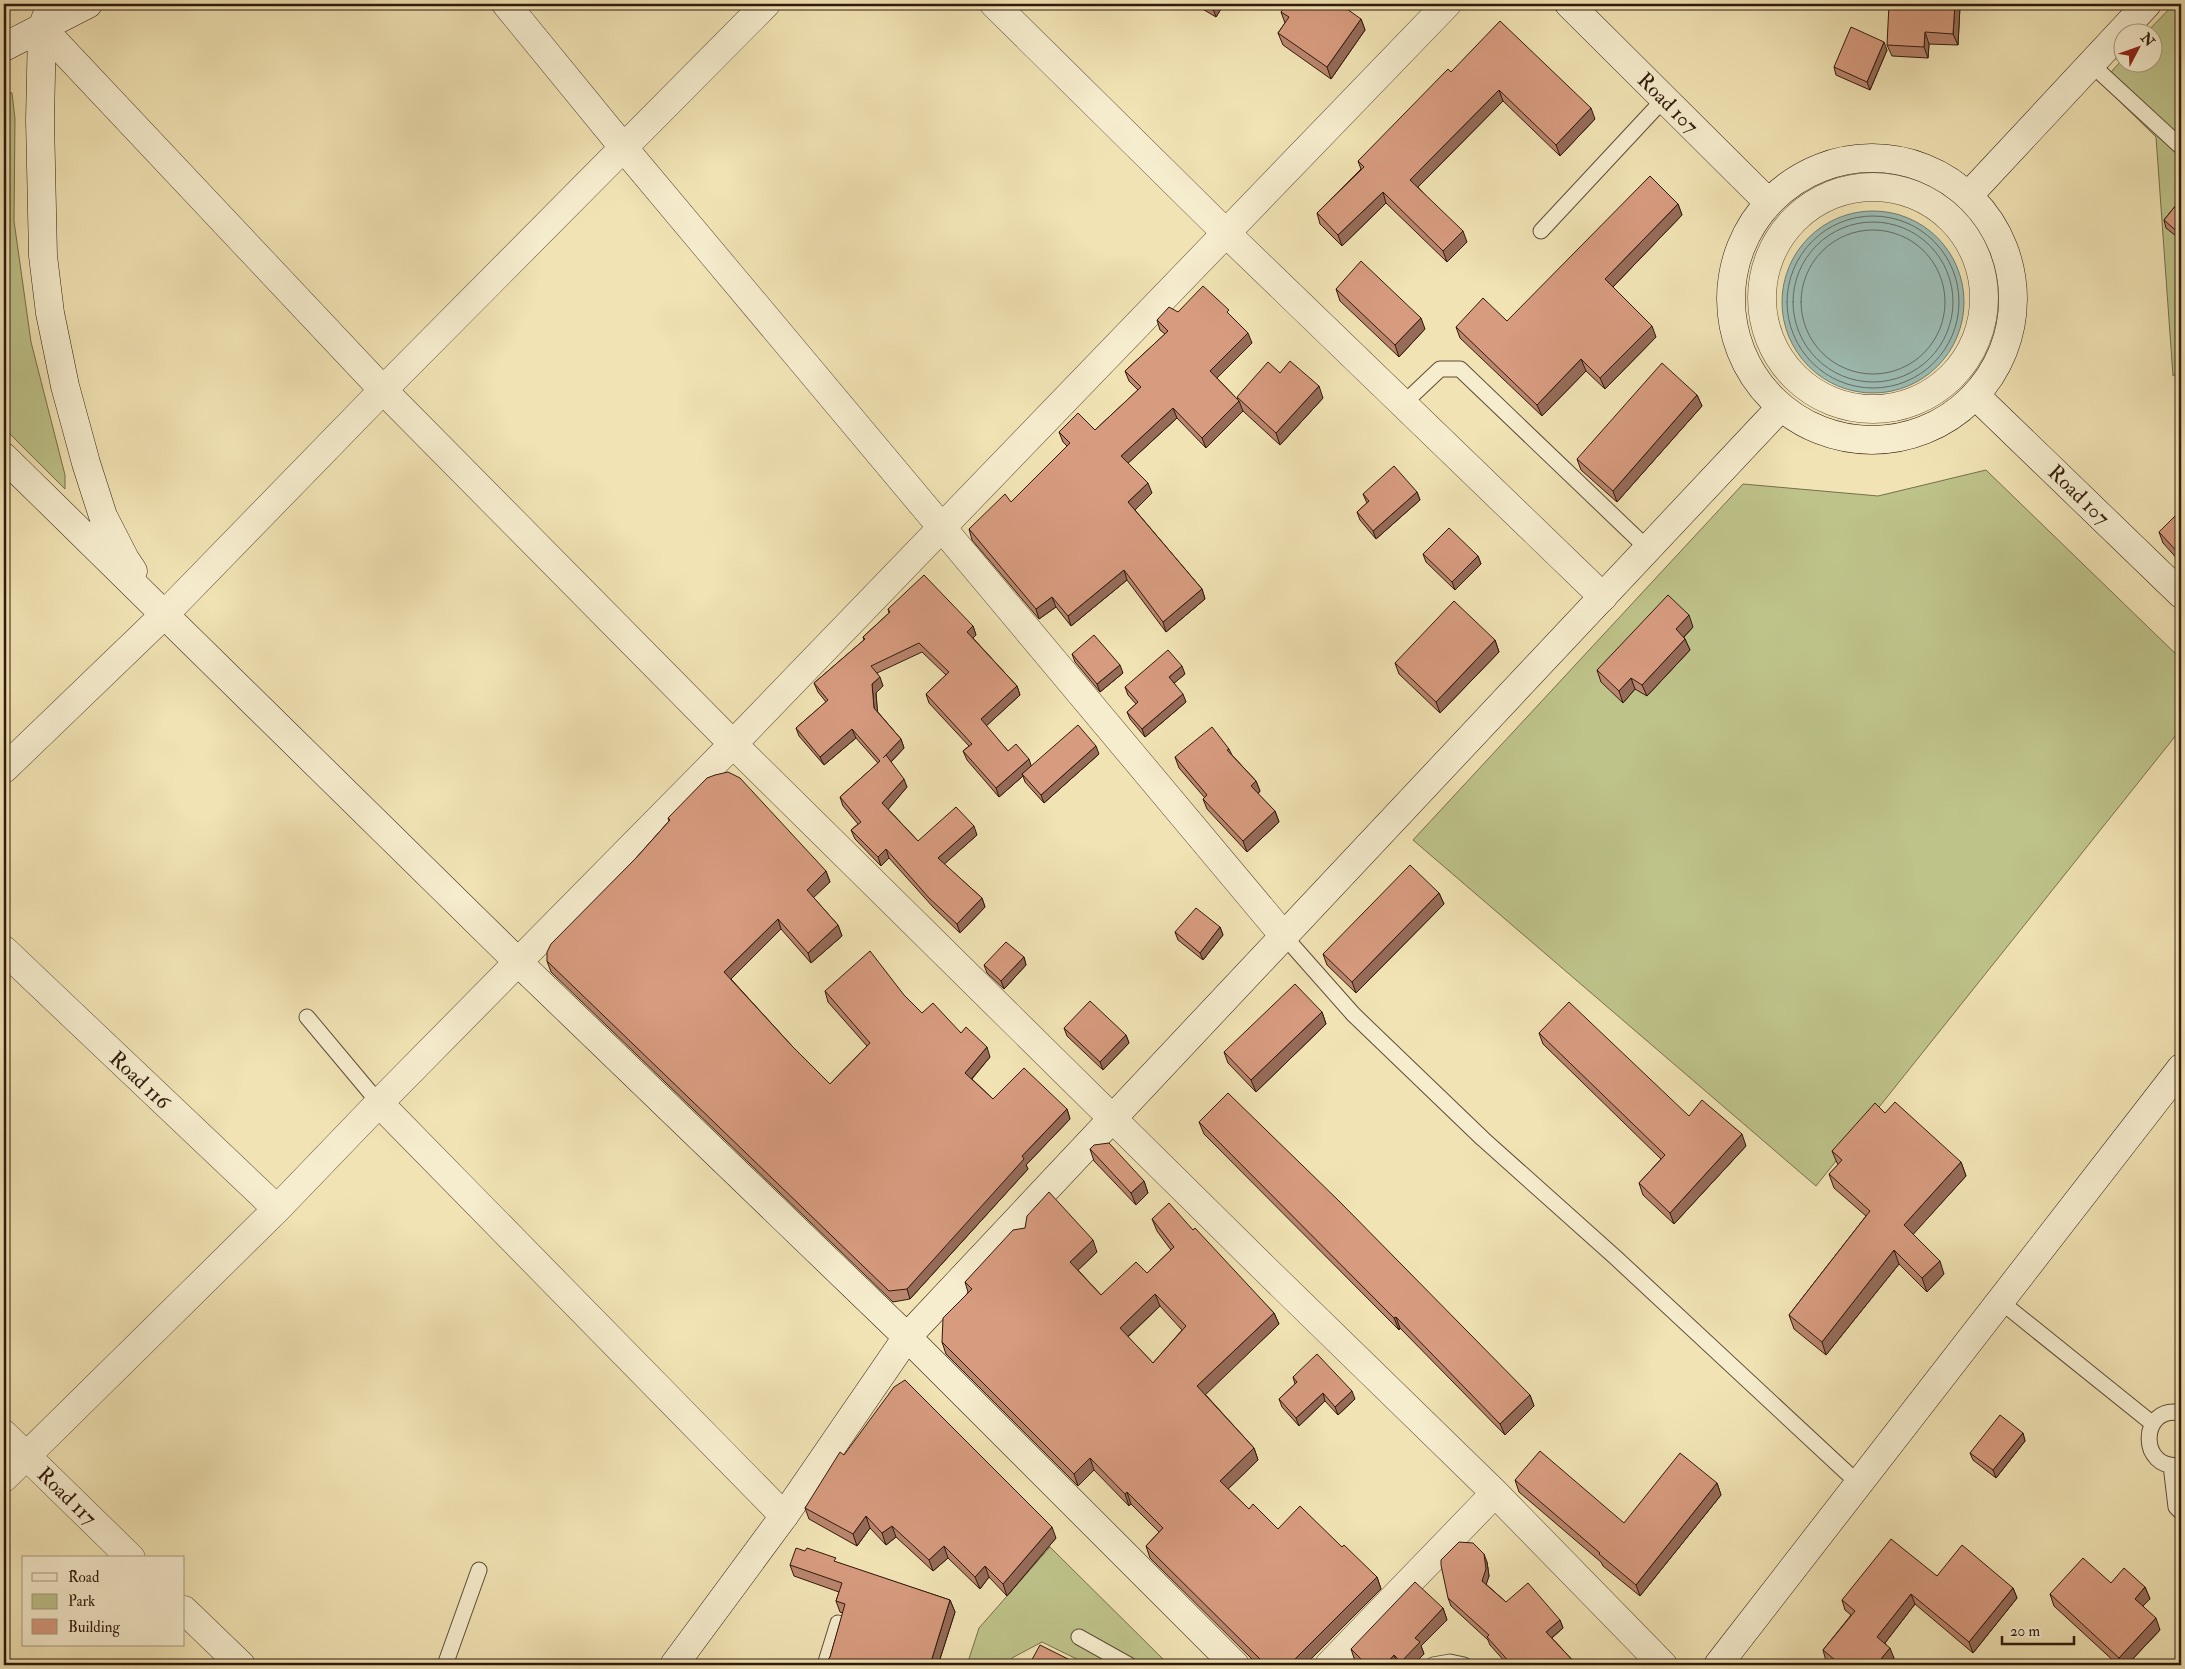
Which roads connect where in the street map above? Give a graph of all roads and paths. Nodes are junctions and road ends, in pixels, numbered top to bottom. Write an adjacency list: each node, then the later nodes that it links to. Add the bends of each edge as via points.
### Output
1 (88, 4): 8 (street)
2 (506, 4): 12 (street)
3 (766, 4): 12 (street)
4 (994, 4): 17 (street)
5 (1447, 4): 17 (street)
6 (1569, 4): 11 (street, Road 107)
7 (2147, 4): 10 (street)
8 (47, 16): 9 (street); 19 (street); 24 (street, via 40,129 43,256 64,386)
9 (4, 47)
10 (2091, 64): 13 (lane); 14 (street)
11 (1664, 99): 15 (street, Road 107); 16 (lane)
12 (624, 147): 19 (street); 26 (street)
13 (2181, 147)
14 (1968, 196): 15 (street, via 1932,170 1889,158 1844,160 1803,175); 20 (street, via 1996,231 2011,272 2013,317 2001,359)
15 (1768, 202): 22 (street, via 1743,239 1731,282 1733,326 1748,368)
16 (1541, 231)
17 (1225, 232): 21 (street); 26 (street)
18 (1985, 305): 18 (street, via 1980,267 1964,233 1937,206 1902,190 1864,186 1830,194 1800,213 1777,240 1764,273 1762,309 1771,343 1790,373 1818,395 1851,408 1889,409 1926,398 1956,374 1976,342)
19 (383, 390): 30 (street); 31 (street)
20 (1976, 396): 22 (street, via 1941,423 1900,438 1856,440 1813,428); 28 (street, Road 107)
21 (1403, 404): 27 (lane, via 1440,369 1460,369); 29 (street)
22 (1780, 408): 27 (street)
23 (4, 457): 25 (street)
24 (86, 463): 25 (street, via 82,483 66,504); 30 (street, via 103,516 125,559)
25 (43, 495): 30 (street)
26 (944, 528): 31 (street); 33 (street)
27 (1648, 549): 29 (street)
28 (2181, 594)
29 (1603, 597): 33 (street)
30 (164, 615): 32 (street); 35 (street)
31 (733, 744): 35 (street); 39 (street)
32 (4, 769)
33 (1284, 936): 39 (street); 49 (lane, via 1353,1014 1483,1139)
34 (4, 950): 40 (street, Road 116)
35 (518, 962): 38 (street); 42 (street)
36 (307, 1017): 38 (lane)
37 (2181, 1068): 41 (street)
38 (379, 1103): 40 (street); 52 (street)
39 (1112, 1118): 42 (street); 50 (street)
40 (277, 1209): 46 (street)
41 (2000, 1301): 44 (lane); 49 (street)
42 (907, 1337): 52 (street); 63 (street)
43 (2181, 1413): 44 (lane, via 2159,1417)
44 (2153, 1424): 47 (lane, via 2148,1441 2150,1449 2162,1462)
45 (4, 1434): 46 (street, Road 117)
46 (26, 1456): 48 (street); 53 (street, Road 117)
47 (2176, 1465): 51 (lane, via 2176,1507)
48 (4, 1478)
49 (1859, 1484): 68 (street)
50 (1495, 1493): 64 (street); 67 (street)
51 (2181, 1512)
52 (784, 1516): 60 (street)
53 (129, 1556)
54 (479, 1570): 59 (lane)
55 (185, 1611): 58 (street)
56 (838, 1623): 61 (lane)
57 (1079, 1637): 62 (lane)
58 (241, 1665)
59 (445, 1665)
60 (674, 1665)
61 (825, 1665)
62 (1129, 1665)
63 (1235, 1665)
64 (1329, 1665)
65 (1433, 1665): 66 (lane, via 1450,1662)
66 (1464, 1665)
67 (1663, 1665)
68 (1718, 1665)

